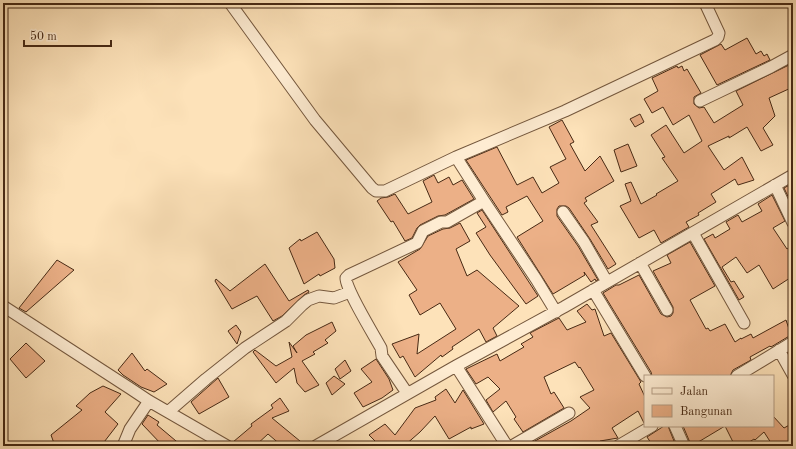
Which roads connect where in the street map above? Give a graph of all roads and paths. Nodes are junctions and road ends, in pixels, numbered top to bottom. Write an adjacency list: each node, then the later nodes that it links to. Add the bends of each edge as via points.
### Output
1 (230, 3): 5 (street, via 315,120 372,188 380,191 390,190)
2 (705, 3): 5 (street, via 719,33 715,40 565,110)
3 (793, 55): 4 (street)
4 (700, 101)
5 (456, 157): 8 (street)
6 (793, 175): 7 (street)
7 (774, 186): 10 (street); 11 (street)
8 (484, 201): 15 (street, via 448,222 441,222 423,231 417,243 349,275 346,282); 18 (street)
9 (564, 212): 13 (street)
10 (793, 223)
11 (693, 233): 12 (street); 19 (street)
12 (640, 262): 13 (street); 17 (street)
13 (607, 282): 14 (street)
14 (593, 290): 18 (street); 23 (street)
15 (350, 292): 26 (street, via 381,348 382,356); 28 (street, via 334,298 318,296 308,300 286,321 245,348)
16 (3, 306): 27 (street)
17 (667, 310)
18 (556, 312): 22 (street)
19 (744, 323)
20 (793, 342): 21 (street)
21 (779, 350): 24 (street); 25 (street)
22 (456, 366): 26 (street); 35 (street)
23 (644, 375)
24 (739, 375)
25 (793, 375)
26 (407, 393): 34 (street)
27 (149, 401): 28 (street); 32 (street, via 130,429)
28 (168, 412): 33 (street)
29 (569, 412): 36 (street)
30 (650, 427): 37 (street)
31 (675, 427): 38 (street)
32 (123, 446)
33 (227, 446)
34 (316, 446)
35 (507, 446)
36 (512, 446)
37 (618, 446)
38 (684, 446)

